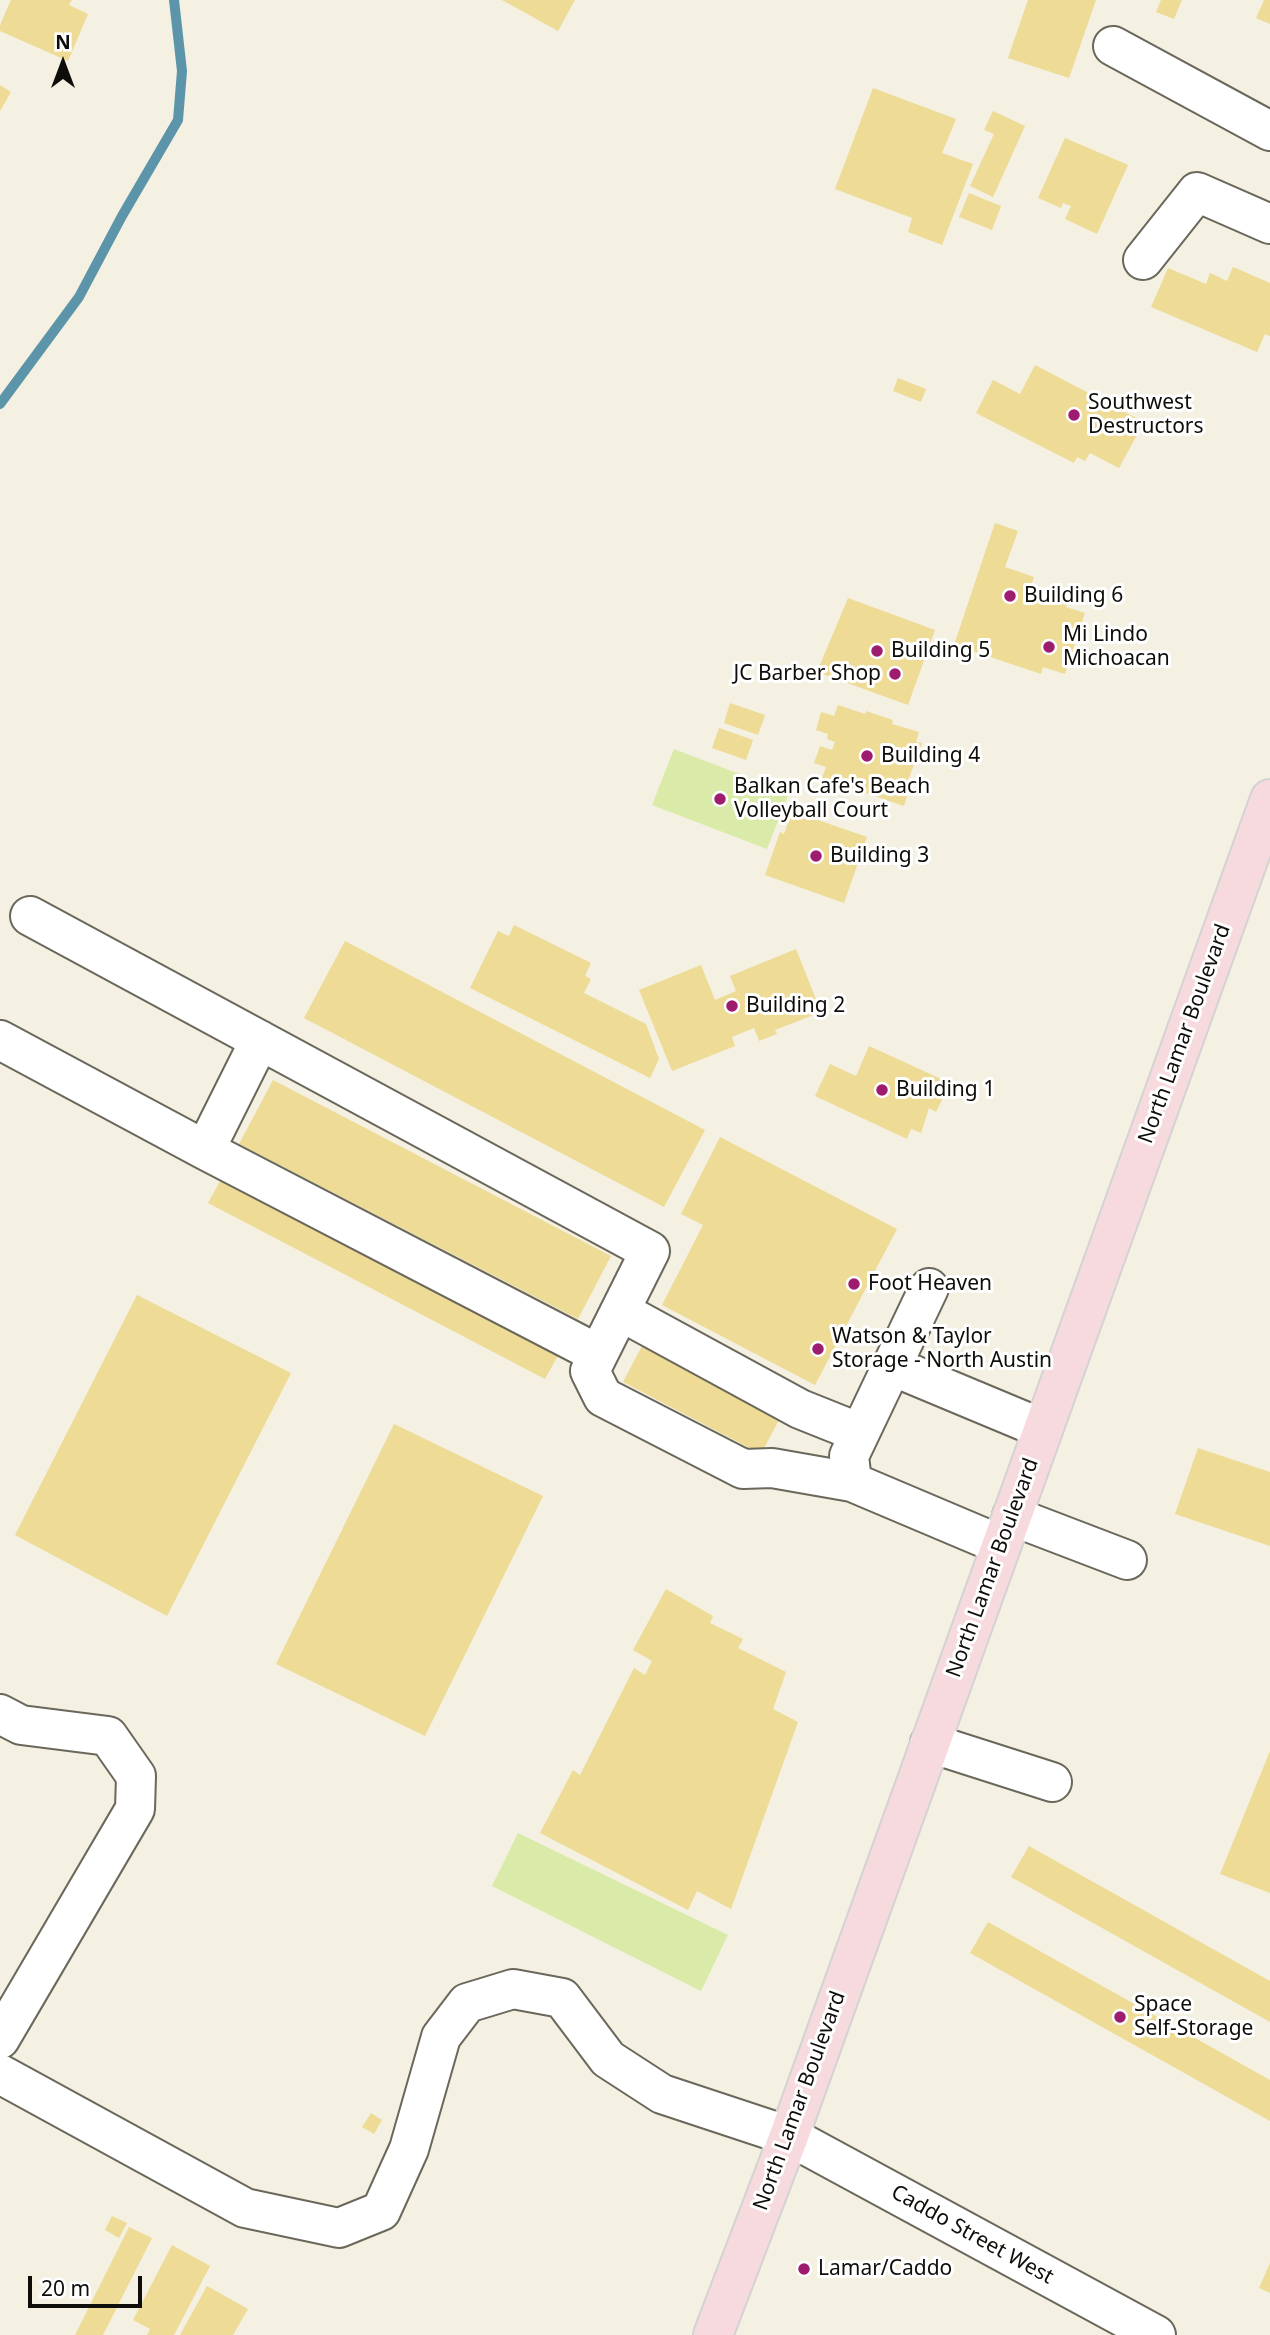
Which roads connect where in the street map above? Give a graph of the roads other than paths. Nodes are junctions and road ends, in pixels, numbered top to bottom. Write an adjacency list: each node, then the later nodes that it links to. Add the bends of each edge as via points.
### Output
1 (1113, 46): 2 (street)
2 (1270, 131)
3 (1270, 224): 4 (street, via 1197,192)
4 (1143, 260)
5 (1270, 799): 14 (main road, North Lamar Boulevard)
6 (30, 916): 8 (street)
7 (0, 1041): 9 (street)
8 (260, 1041): 9 (street); 11 (street, via 650,1251)
9 (205, 1150): 12 (street)
10 (929, 1288): 13 (street)
11 (620, 1311): 12 (street); 15 (street, via 800,1409)
12 (598, 1354): 16 (street, via 590,1371 603,1397 743,1469 772,1468)
13 (892, 1366): 14 (street); 15 (street)
14 (1043, 1429): 17 (main road, North Lamar Boulevard)
15 (860, 1433): 16 (street, via 849,1456)
16 (852, 1482): 17 (street)
17 (1007, 1531): 18 (street); 20 (main road, North Lamar Boulevard)
18 (1127, 1560)
19 (0, 1714): 22 (street, via 21,1725 108,1736 136,1776 135,1809)
20 (930, 1743): 21 (street); 24 (main road, North Lamar Boulevard)
21 (1052, 1782)
22 (0, 2039)
23 (0, 2074): 24 (street, Caddo Street West, via 245,2208 339,2228 381,2211 409,2149 441,2037 467,2003 513,1989 562,1998 608,2059 662,2094)
24 (789, 2136): 25 (main road, North Lamar Boulevard); 26 (street, Caddo Street West)
25 (713, 2335)
26 (1156, 2335)

